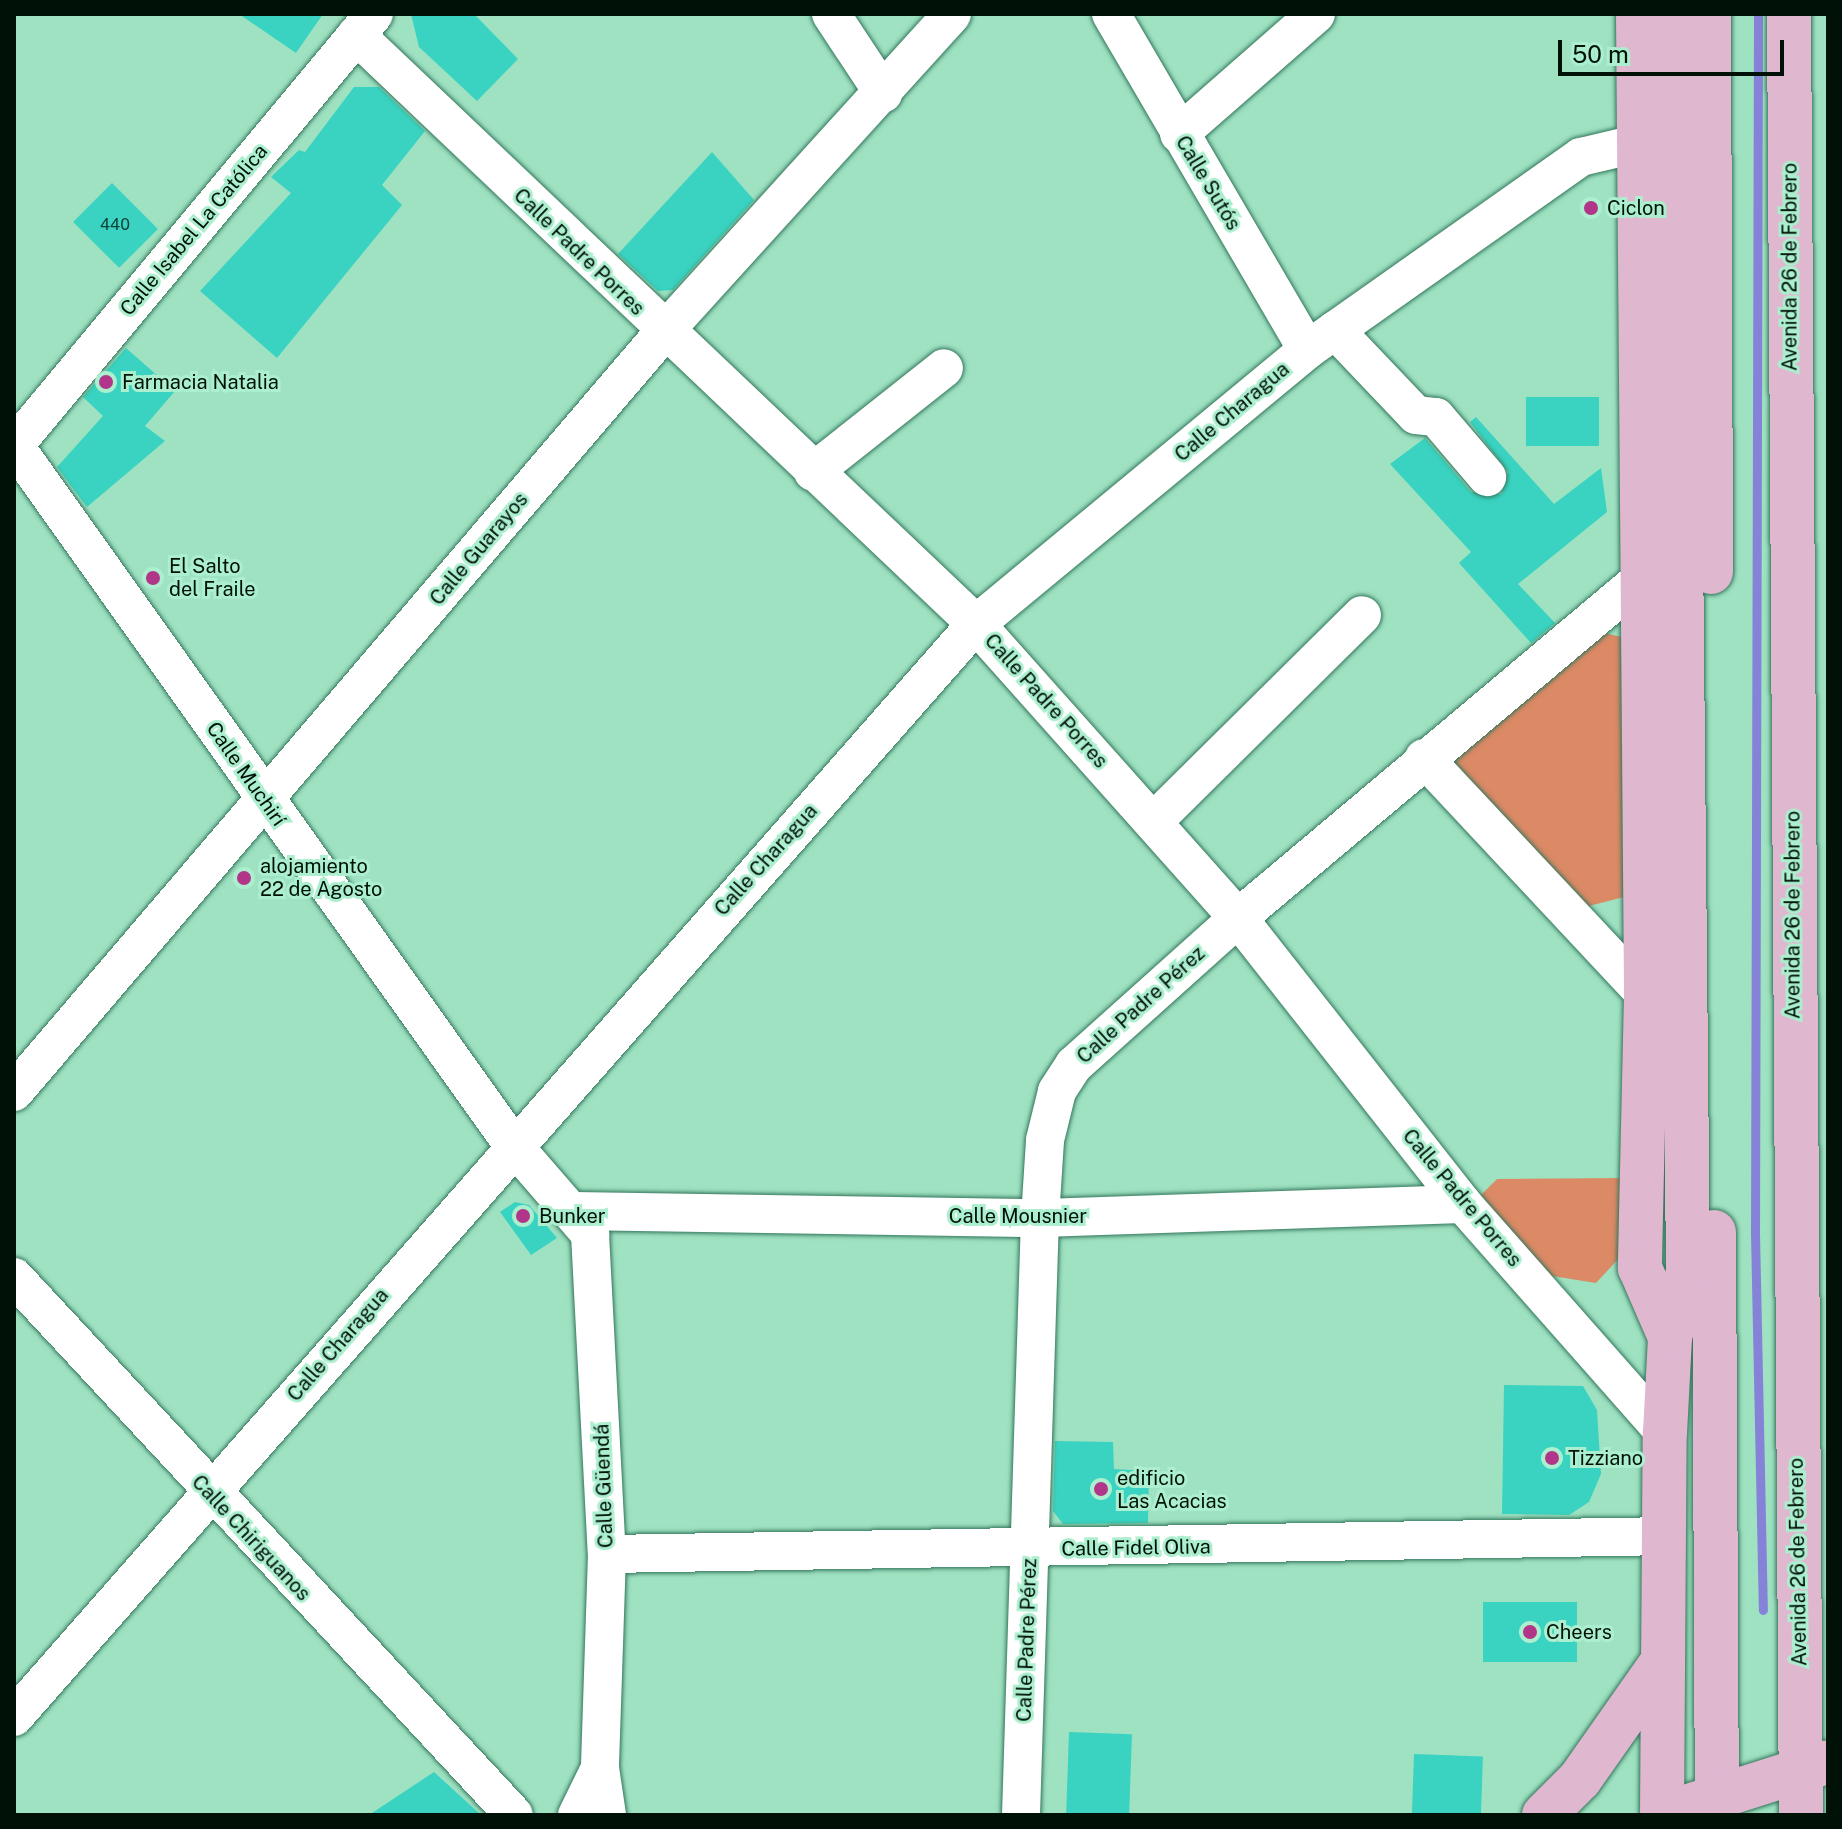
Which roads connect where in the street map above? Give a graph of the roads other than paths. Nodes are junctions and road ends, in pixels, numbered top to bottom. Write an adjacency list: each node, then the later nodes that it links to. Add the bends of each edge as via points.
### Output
1 (831, 14): 10 (street)
2 (952, 14): 10 (street, Calle Guarayos)
3 (1111, 14): 11 (street, Calle Sutós)
4 (1316, 14): 11 (street)
5 (1638, 14): 12 (main road)
6 (1676, 14): 24 (main road)
7 (1709, 14): 47 (main road)
8 (1789, 14): 41 (main road, Avenida 26 de Febrero)
9 (365, 25): 13 (street, Calle Padre Porres); 16 (street, Calle Isabel La Católica)
10 (883, 93): 13 (street, Calle Guarayos)
11 (1179, 134): 14 (street, Calle Sutós)
12 (1640, 143): 14 (street, Calle Charagua, via 1581,157); 19 (main road)
13 (663, 333): 17 (street, Calle Padre Porres); 23 (street, Calle Guarayos)
14 (1321, 340): 18 (street, Calle Sutós, via 1416,415 1436,417); 21 (street, Calle Charagua)
15 (944, 368): 17 (street)
16 (14, 445): 23 (street, Calle Muchirí)
17 (813, 472): 21 (street, Calle Padre Porres)
18 (1487, 477)
19 (1640, 580): 22 (street, Calle Padre Pérez); 27 (main road)
20 (1362, 615): 25 (street)
21 (976, 624): 25 (street, Calle Padre Porres); 30 (street, Calle Charagua)
22 (1424, 758): 26 (street, Calle Padre Pérez); 28 (street)
23 (264, 801): 29 (street, Calle Guarayos); 30 (street, Calle Muchirí)
24 (1683, 808): 27 (main road); 35 (main road, via 1688,1272)
25 (1153, 822): 26 (street, Calle Padre Porres)
26 (1238, 918): 31 (street, Calle Padre Porres); 33 (street, Calle Padre Pérez, via 1074,1065 1057,1091 1045,1140)
27 (1645, 924): 28 (main road)
28 (1646, 995): 35 (main road, via 1640,1268)
29 (14, 1092)
30 (513, 1145): 32 (street, Calle Muchirí); 37 (street, Calle Charagua)
31 (1463, 1204): 33 (street, Calle Mousnier); 36 (street, Calle Padre Porres)
32 (574, 1211): 33 (street, Calle Mousnier); 40 (street, Calle Güendá, via 595,1258)
33 (1040, 1218): 39 (street, Calle Padre Pérez)
34 (14, 1277): 37 (street, Calle Chiriguanos)
35 (1670, 1337): 36 (main road)
36 (1665, 1433): 38 (main road)
37 (209, 1493): 44 (street, Calle Charagua); 48 (street, Calle Chiriguanos)
38 (1665, 1536): 39 (street, Calle Fidel Oliva); 42 (main road)
39 (1030, 1550): 40 (street, Calle Fidel Oliva); 52 (street, Calle Padre Pérez)
40 (607, 1554): 45 (street, Calle Güendá)
41 (1799, 1632): 43 (main road); 46 (main road, Avenida 26 de Febrero)
42 (1663, 1661): 49 (main road); 53 (main road, via 1580,1779)
43 (1828, 1679)
44 (14, 1717)
45 (600, 1768): 50 (street, Calle Güendá); 51 (street, Calle Güendá)
46 (1810, 1783): 47 (main road)
47 (1717, 1807): 49 (main road)
48 (501, 1809)
49 (1657, 1814)
50 (577, 1815)
51 (607, 1815)
52 (1021, 1815)
53 (1544, 1815)

